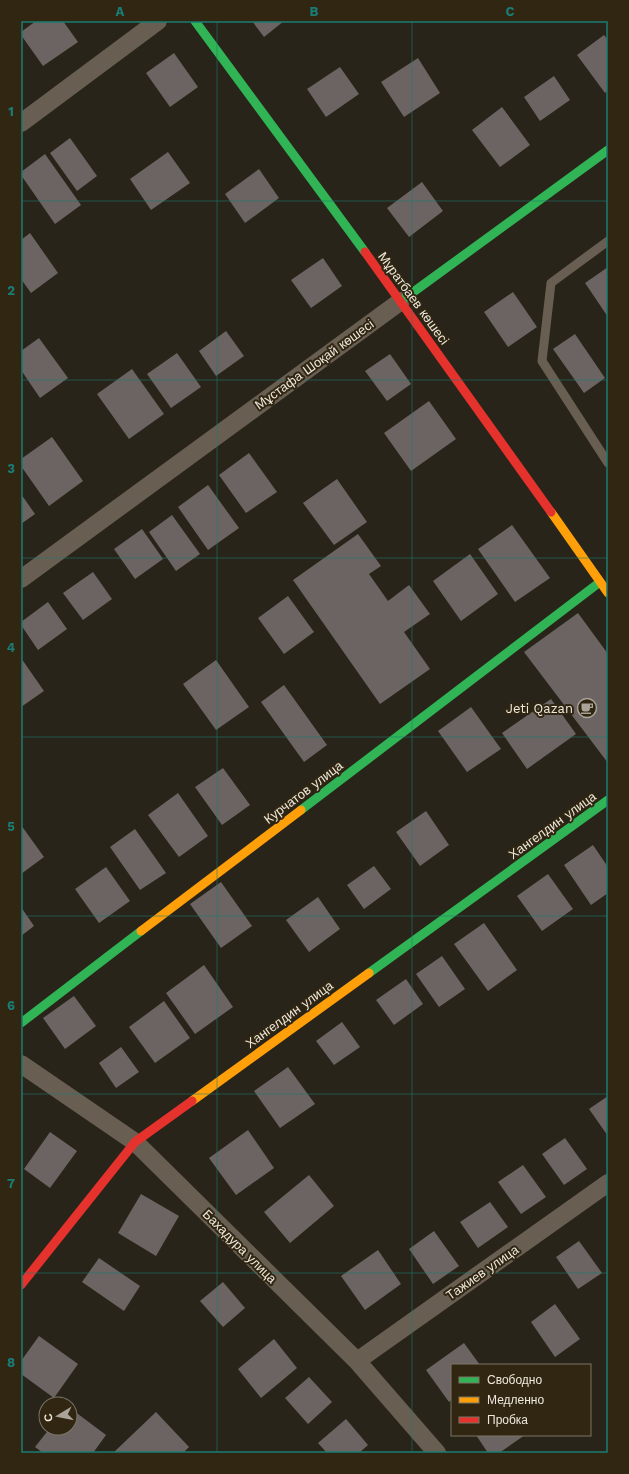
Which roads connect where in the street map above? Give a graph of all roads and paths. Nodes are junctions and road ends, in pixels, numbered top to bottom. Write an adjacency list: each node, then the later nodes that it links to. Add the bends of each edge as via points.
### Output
1 (158, 21): 3 (street)
2 (195, 21): 6 (street, Мұратбаев көшесі)
3 (21, 123)
4 (608, 150): 6 (street, Мұстафа Шоқай көшесі)
5 (608, 241): 7 (lane, via 551,283 542,361)
6 (401, 301): 8 (street, Мұстафа Шоқай көшесі); 9 (street, Мұратбаев көшесі)
7 (608, 463)
8 (21, 579)
9 (600, 582): 10 (street, Мұратбаев көшесі); 12 (street, Курчатов улица)
10 (608, 593)
11 (608, 800): 14 (street, Хангелдин улица)
12 (21, 1023)
13 (21, 1064): 14 (street, Бахадура улица)
14 (135, 1142): 16 (street, Хангелдин улица); 17 (street, Бахадура улица)
15 (608, 1183): 17 (street, Тажиев улица)
16 (21, 1286)
17 (357, 1361): 18 (street, Бахадура улица)
18 (437, 1453)

